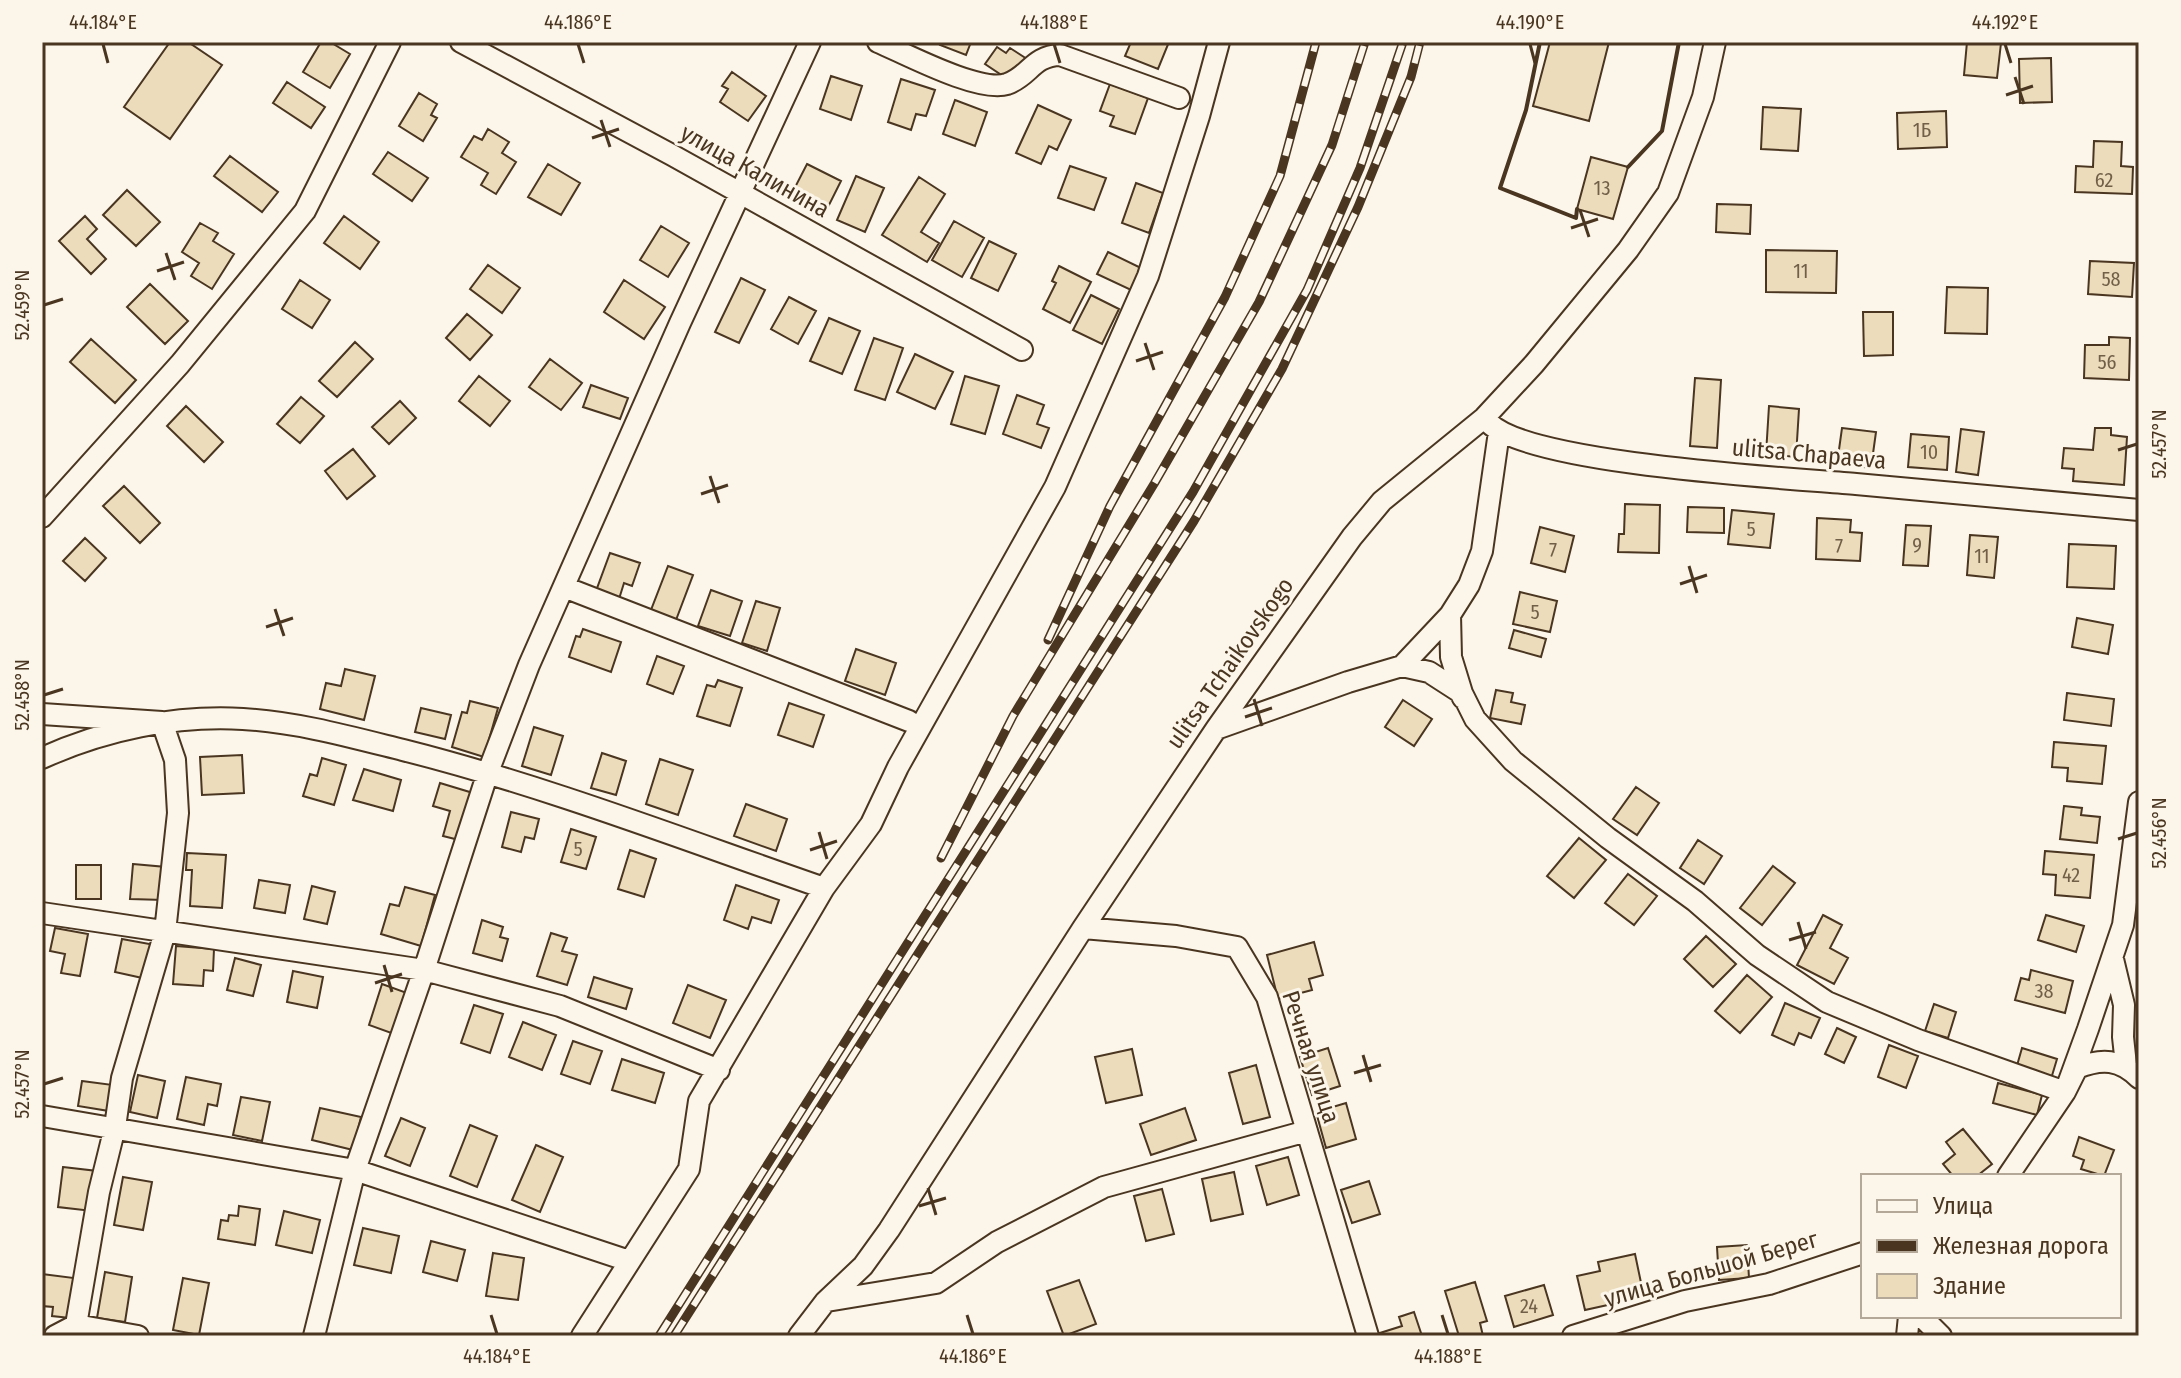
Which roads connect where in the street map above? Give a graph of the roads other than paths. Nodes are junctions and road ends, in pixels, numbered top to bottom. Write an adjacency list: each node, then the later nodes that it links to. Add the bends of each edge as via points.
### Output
1 (390, 42): 12 (street, via 305,211 180,364)
2 (461, 42): 8 (street, улица Калинина)
3 (810, 42): 8 (street)
4 (878, 42): 7 (street, via 976,83 1009,83 1045,56 1060,55)
5 (1219, 42): 25 (street, via 1148,276 1055,487 905,753 871,824)
6 (1715, 42): 10 (street, ulitsa Tchaikovskogo, via 1703,97 1668,193)
7 (1179, 98)
8 (739, 192): 9 (street, улица Калинина); 13 (street)
9 (1022, 350)
10 (1491, 425): 11 (street, ulitsa Chapaeva, via 1559,450 1656,466); 14 (street, via 1482,551); 20 (street, ulitsa Tchaikovskogo, via 1382,501 1324,573)
11 (2139, 510)
12 (42, 517)
13 (564, 587): 18 (street); 22 (street)
14 (1450, 615): 15 (street); 17 (street, via 1451,657)
15 (1402, 666): 17 (street, via 1429,672 1460,692); 20 (street)
16 (42, 714): 19 (street)
17 (1475, 719): 33 (street, via 1513,761 1596,828 1757,955 1827,1002)
18 (909, 721)
19 (162, 722): 21 (street); 22 (street, via 242,719 285,725); 28 (street, via 175,760 178,813)
20 (1216, 729): 27 (street, ulitsa Tchaikovskogo)
21 (42, 758)
22 (488, 772): 25 (street); 30 (street)
23 (2139, 802): 24 (street)
24 (2138, 826): 29 (street, via 2123,925)
25 (824, 888): 31 (street)
26 (42, 913): 28 (street)
27 (1083, 928): 36 (street, Речная улица, via 1237,947 1267,997); 41 (street, ulitsa Tchaikovskogo, via 889,1230 863,1266)
28 (165, 932): 30 (street); 35 (street, via 122,1078)
29 (2112, 957): 32 (street); 33 (street)
30 (424, 970): 31 (street, via 560,1006); 37 (street)
31 (719, 1070): 40 (street, via 699,1101 689,1169)
32 (2132, 1072): 33 (street, via 2095,1061 2077,1068)
33 (2065, 1092): 38 (street)
34 (42, 1116): 35 (street)
35 (115, 1127): 37 (street); 43 (street)
36 (1307, 1131): 41 (street, via 1104,1187 997,1242 936,1283); 49 (street, Речная улица)
37 (355, 1170): 40 (street); 46 (street)
38 (2009, 1174)
39 (1861, 1254): 50 (street, улица Большой Берег)
40 (629, 1261): 47 (street)
41 (825, 1302): 48 (street, ulitsa Tchaikovskogo)
42 (1923, 1318): 51 (street)
43 (76, 1325): 44 (street); 45 (street)
44 (55, 1336)
45 (138, 1336)
46 (314, 1336)
47 (582, 1336)
48 (799, 1336)
49 (1368, 1336)
50 (1573, 1336)
51 (1941, 1336)

